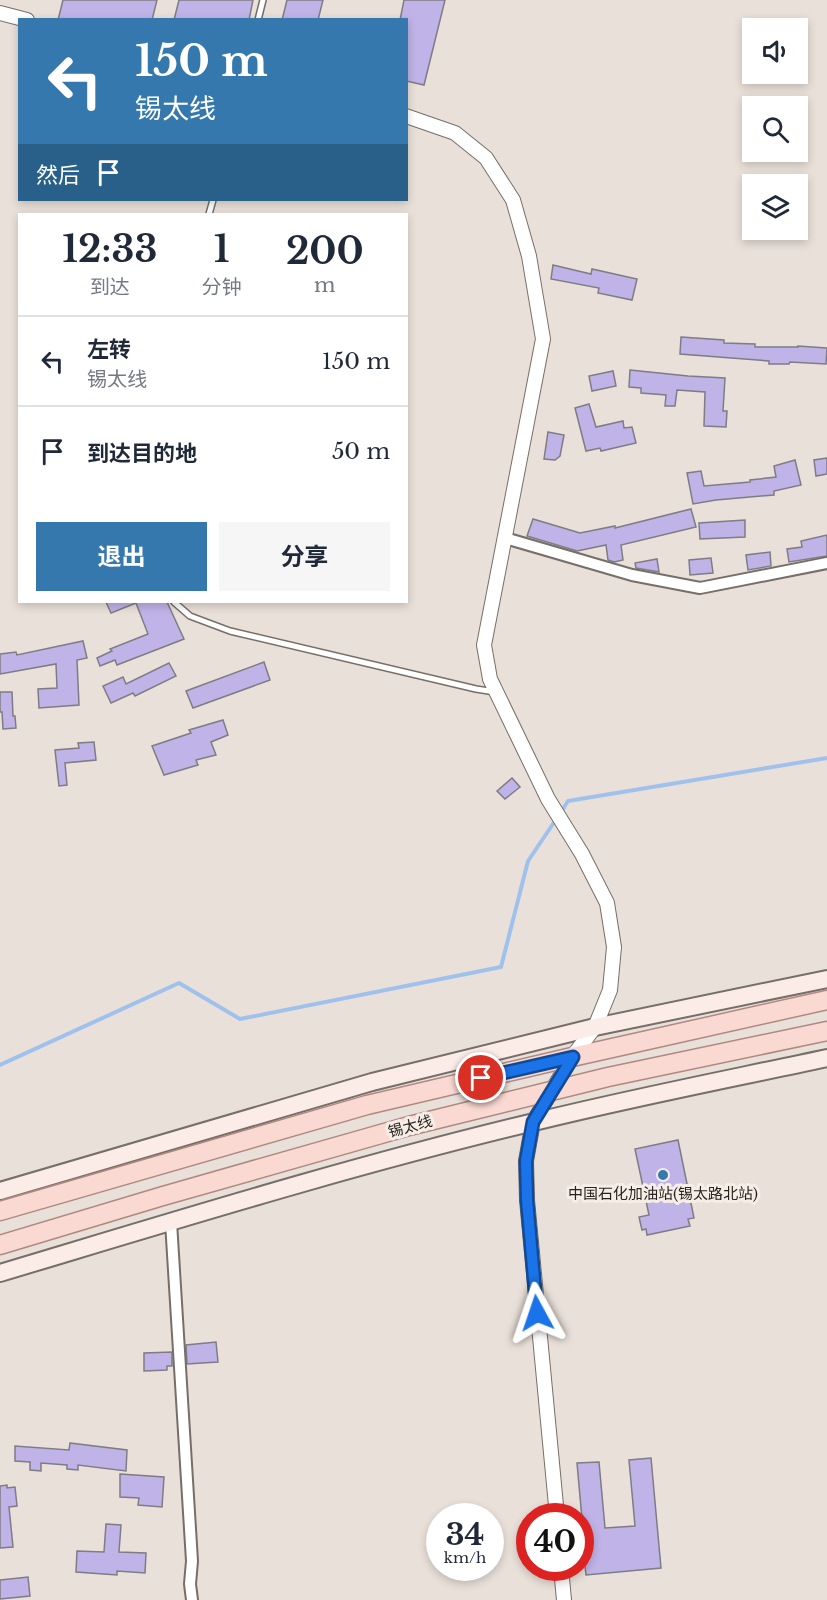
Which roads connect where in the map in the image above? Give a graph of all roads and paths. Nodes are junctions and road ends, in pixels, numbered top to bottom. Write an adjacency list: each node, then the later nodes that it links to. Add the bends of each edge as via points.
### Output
1 (263, 0): 4 (lane)
2 (0, 13): 3 (street)
3 (19, 18)
4 (258, 18)
5 (408, 117): 6 (street, via 455,133 486,158 513,200 529,256 543,339)
6 (505, 538): 7 (street, via 632,575 700,588); 9 (street, via 484,645 490,679)
7 (827, 563)
8 (175, 603): 9 (lane, via 190,616 230,631)
9 (497, 692): 12 (street, via 548,799 608,903 614,947 610,990)
10 (827, 979): 12 (main road)
11 (827, 1000): 14 (main road, 锡太线)
12 (595, 1027): 14 (street); 18 (main road, via 372,1082)
13 (827, 1031): 16 (main road, 锡太线)
14 (573, 1057): 16 (street); 19 (main road, 锡太线, via 367,1105)
15 (827, 1058): 17 (main road)
16 (551, 1091): 17 (street); 21 (main road, 锡太线, via 409,1126)
17 (533, 1122): 20 (main road); 23 (street, via 526,1161 527,1200)
18 (0, 1191)
19 (0, 1211)
20 (171, 1222): 22 (main road); 25 (street)
21 (0, 1245)
22 (0, 1273)
23 (555, 1503)
24 (562, 1581): 26 (street)
25 (192, 1600)
26 (564, 1600)

